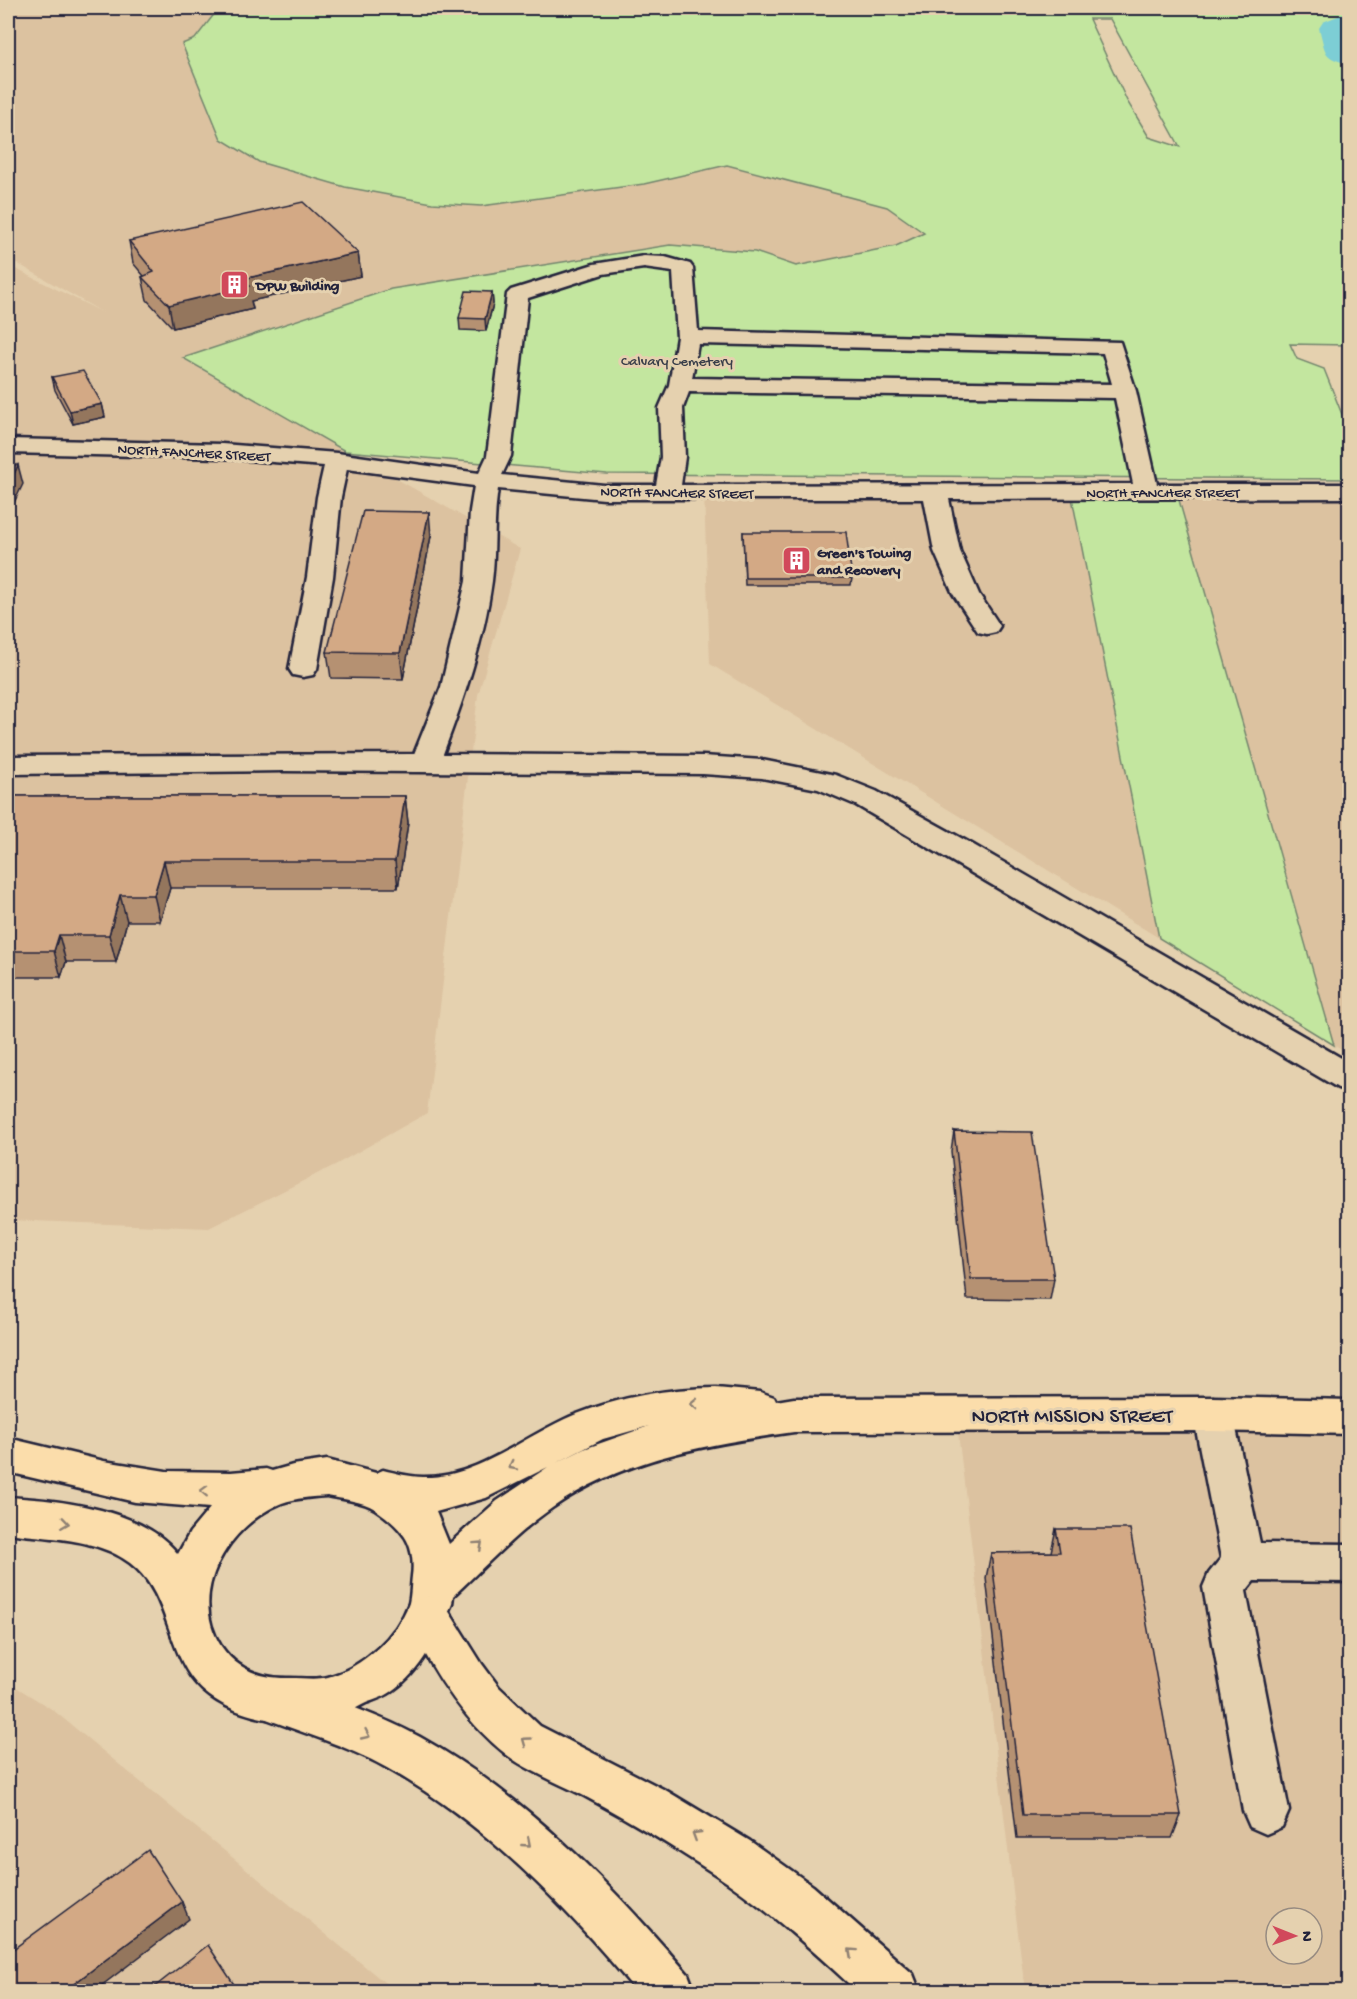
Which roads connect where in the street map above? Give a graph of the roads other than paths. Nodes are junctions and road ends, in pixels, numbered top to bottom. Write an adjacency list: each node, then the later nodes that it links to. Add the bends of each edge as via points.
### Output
1 (688, 338): 2 (street); 3 (street, via 1112,347); 6 (street, via 683,268 672,264 625,263 518,294 499,456)
2 (680, 385): 3 (street); 8 (street, via 671,408 673,457)
3 (1125, 391): 10 (street)
4 (8, 446): 5 (street, NORTH FANCHER STREET, via 222,451)
5 (337, 460): 6 (street, NORTH FANCHER STREET); 12 (street)
6 (487, 480): 8 (street, NORTH FANCHER STREET, via 604,492); 13 (street, via 479,581 455,687)
7 (1350, 491): 10 (street, NORTH FANCHER STREET)
8 (667, 493): 9 (street, NORTH FANCHER STREET)
9 (935, 493): 10 (street, NORTH FANCHER STREET); 11 (street, via 947,551 966,594)
10 (1147, 493)
11 (987, 626)
12 (303, 669)
13 (425, 763): 14 (street); 15 (street, via 703,765 762,769 826,781 866,798 959,850)
14 (8, 765)
15 (1350, 1079)
16 (1213, 1414): 17 (main road, NORTH MISSION STREET); 18 (main road, NORTH MISSION STREET); 23 (street)
17 (794, 1415): 21 (main road, NORTH MISSION STREET, one-way to 21, via 751,1407 676,1404 588,1428 474,1485 446,1492 409,1494); 25 (main road, NORTH MISSION STREET, one-way to 17, via 538,1494 596,1462 654,1442)
18 (1350, 1418)
19 (8, 1455): 20 (main road, NORTH MISSION STREET, one-way to 19, via 226,1492 164,1489 76,1473)
20 (283, 1485): 21 (main road, NORTH MISSION STREET, via 327,1478); 26 (main road, NORTH MISSION STREET, via 242,1505 210,1537 190,1575)
21 (369, 1485): 25 (main road, NORTH MISSION STREET, via 396,1499 417,1519 427,1536 434,1554)
22 (8, 1515): 26 (main road, NORTH MISSION STREET, one-way to 26, via 84,1526 128,1538 161,1564)
23 (1243, 1562): 24 (street); 28 (street, via 1224,1587)
24 (1350, 1563)
25 (432, 1600): 27 (main road, NORTH MISSION STREET, via 417,1636 403,1654 366,1684 320,1700); 30 (main road, one-way to 25, via 796,1903 733,1858 651,1807 524,1741 483,1702 466,1679)
26 (187, 1617): 27 (main road, NORTH MISSION STREET, via 191,1637 214,1671 249,1694)
27 (272, 1700): 29 (main road, one-way to 29, via 339,1723 402,1752 445,1778 546,1860)
28 (1266, 1811)
29 (670, 1992)
30 (895, 1992)

